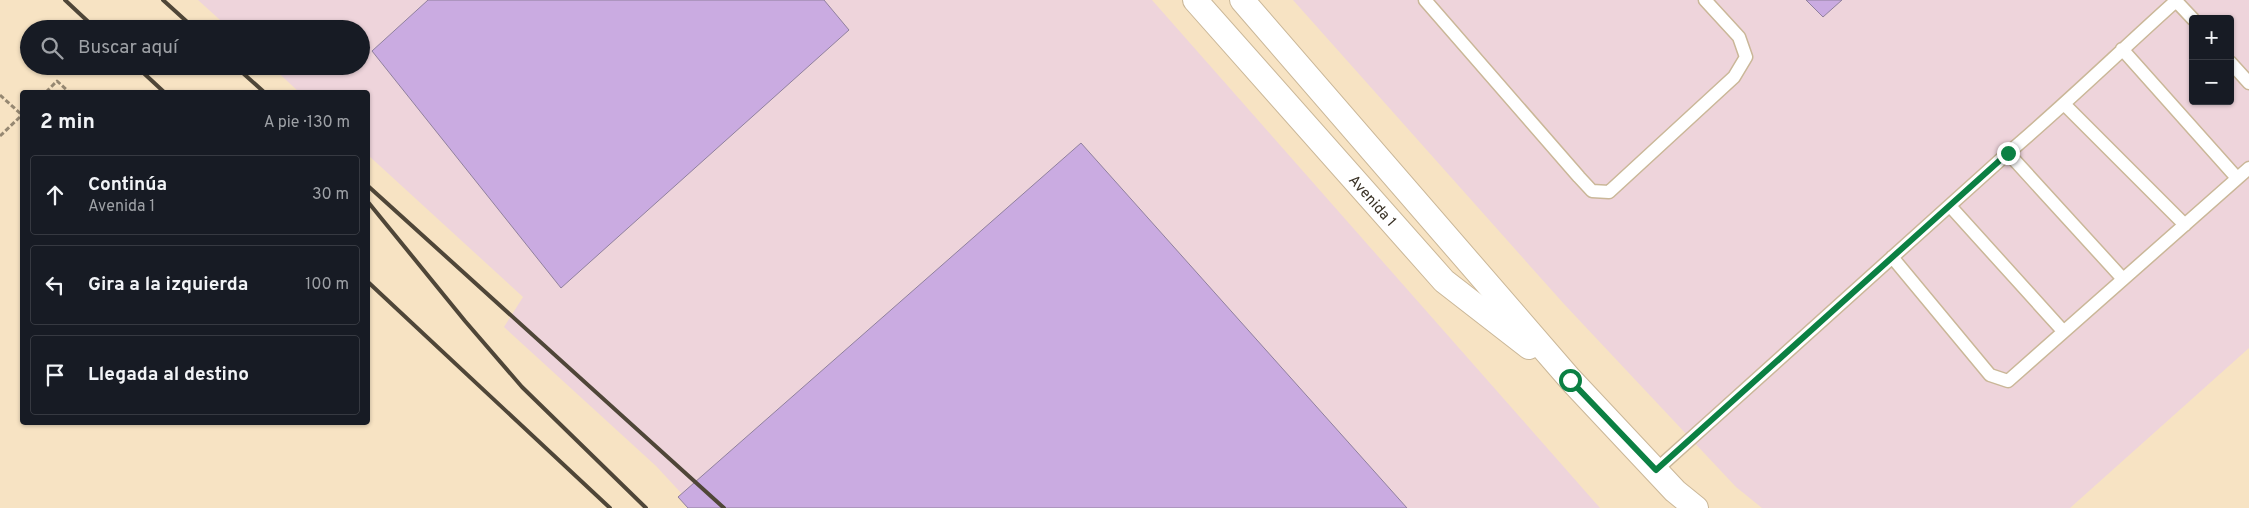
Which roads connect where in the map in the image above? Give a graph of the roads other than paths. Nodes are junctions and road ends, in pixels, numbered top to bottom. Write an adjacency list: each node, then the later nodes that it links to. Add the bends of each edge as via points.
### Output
1 (1195, 0): 19 (street, Avenida 1, via 1444,282)
2 (1242, 0): 19 (street, Avenida 1)
3 (1425, 0): 4 (lane, via 1592,191 1609,192 1734,77 1746,58 1739,37)
4 (1705, 0)
5 (2176, 0): 6 (lane); 7 (lane)
6 (2189, 15)
7 (2122, 49): 10 (lane); 13 (lane)
8 (2234, 66): 9 (lane)
9 (2249, 83)
10 (2065, 105): 11 (lane); 15 (lane)
11 (2008, 153): 14 (lane); 17 (lane)
12 (2249, 168): 13 (lane)
13 (2237, 178): 15 (lane)
14 (1950, 206): 16 (lane); 18 (lane)
15 (2185, 224): 17 (lane)
16 (1892, 257): 18 (lane, via 1990,375 2008,381); 20 (lane)
17 (2123, 279): 18 (lane)
18 (2063, 331)
19 (1570, 380): 20 (street, Avenida 1)
20 (1656, 470): 21 (street, Avenida 1)
21 (1696, 508)

